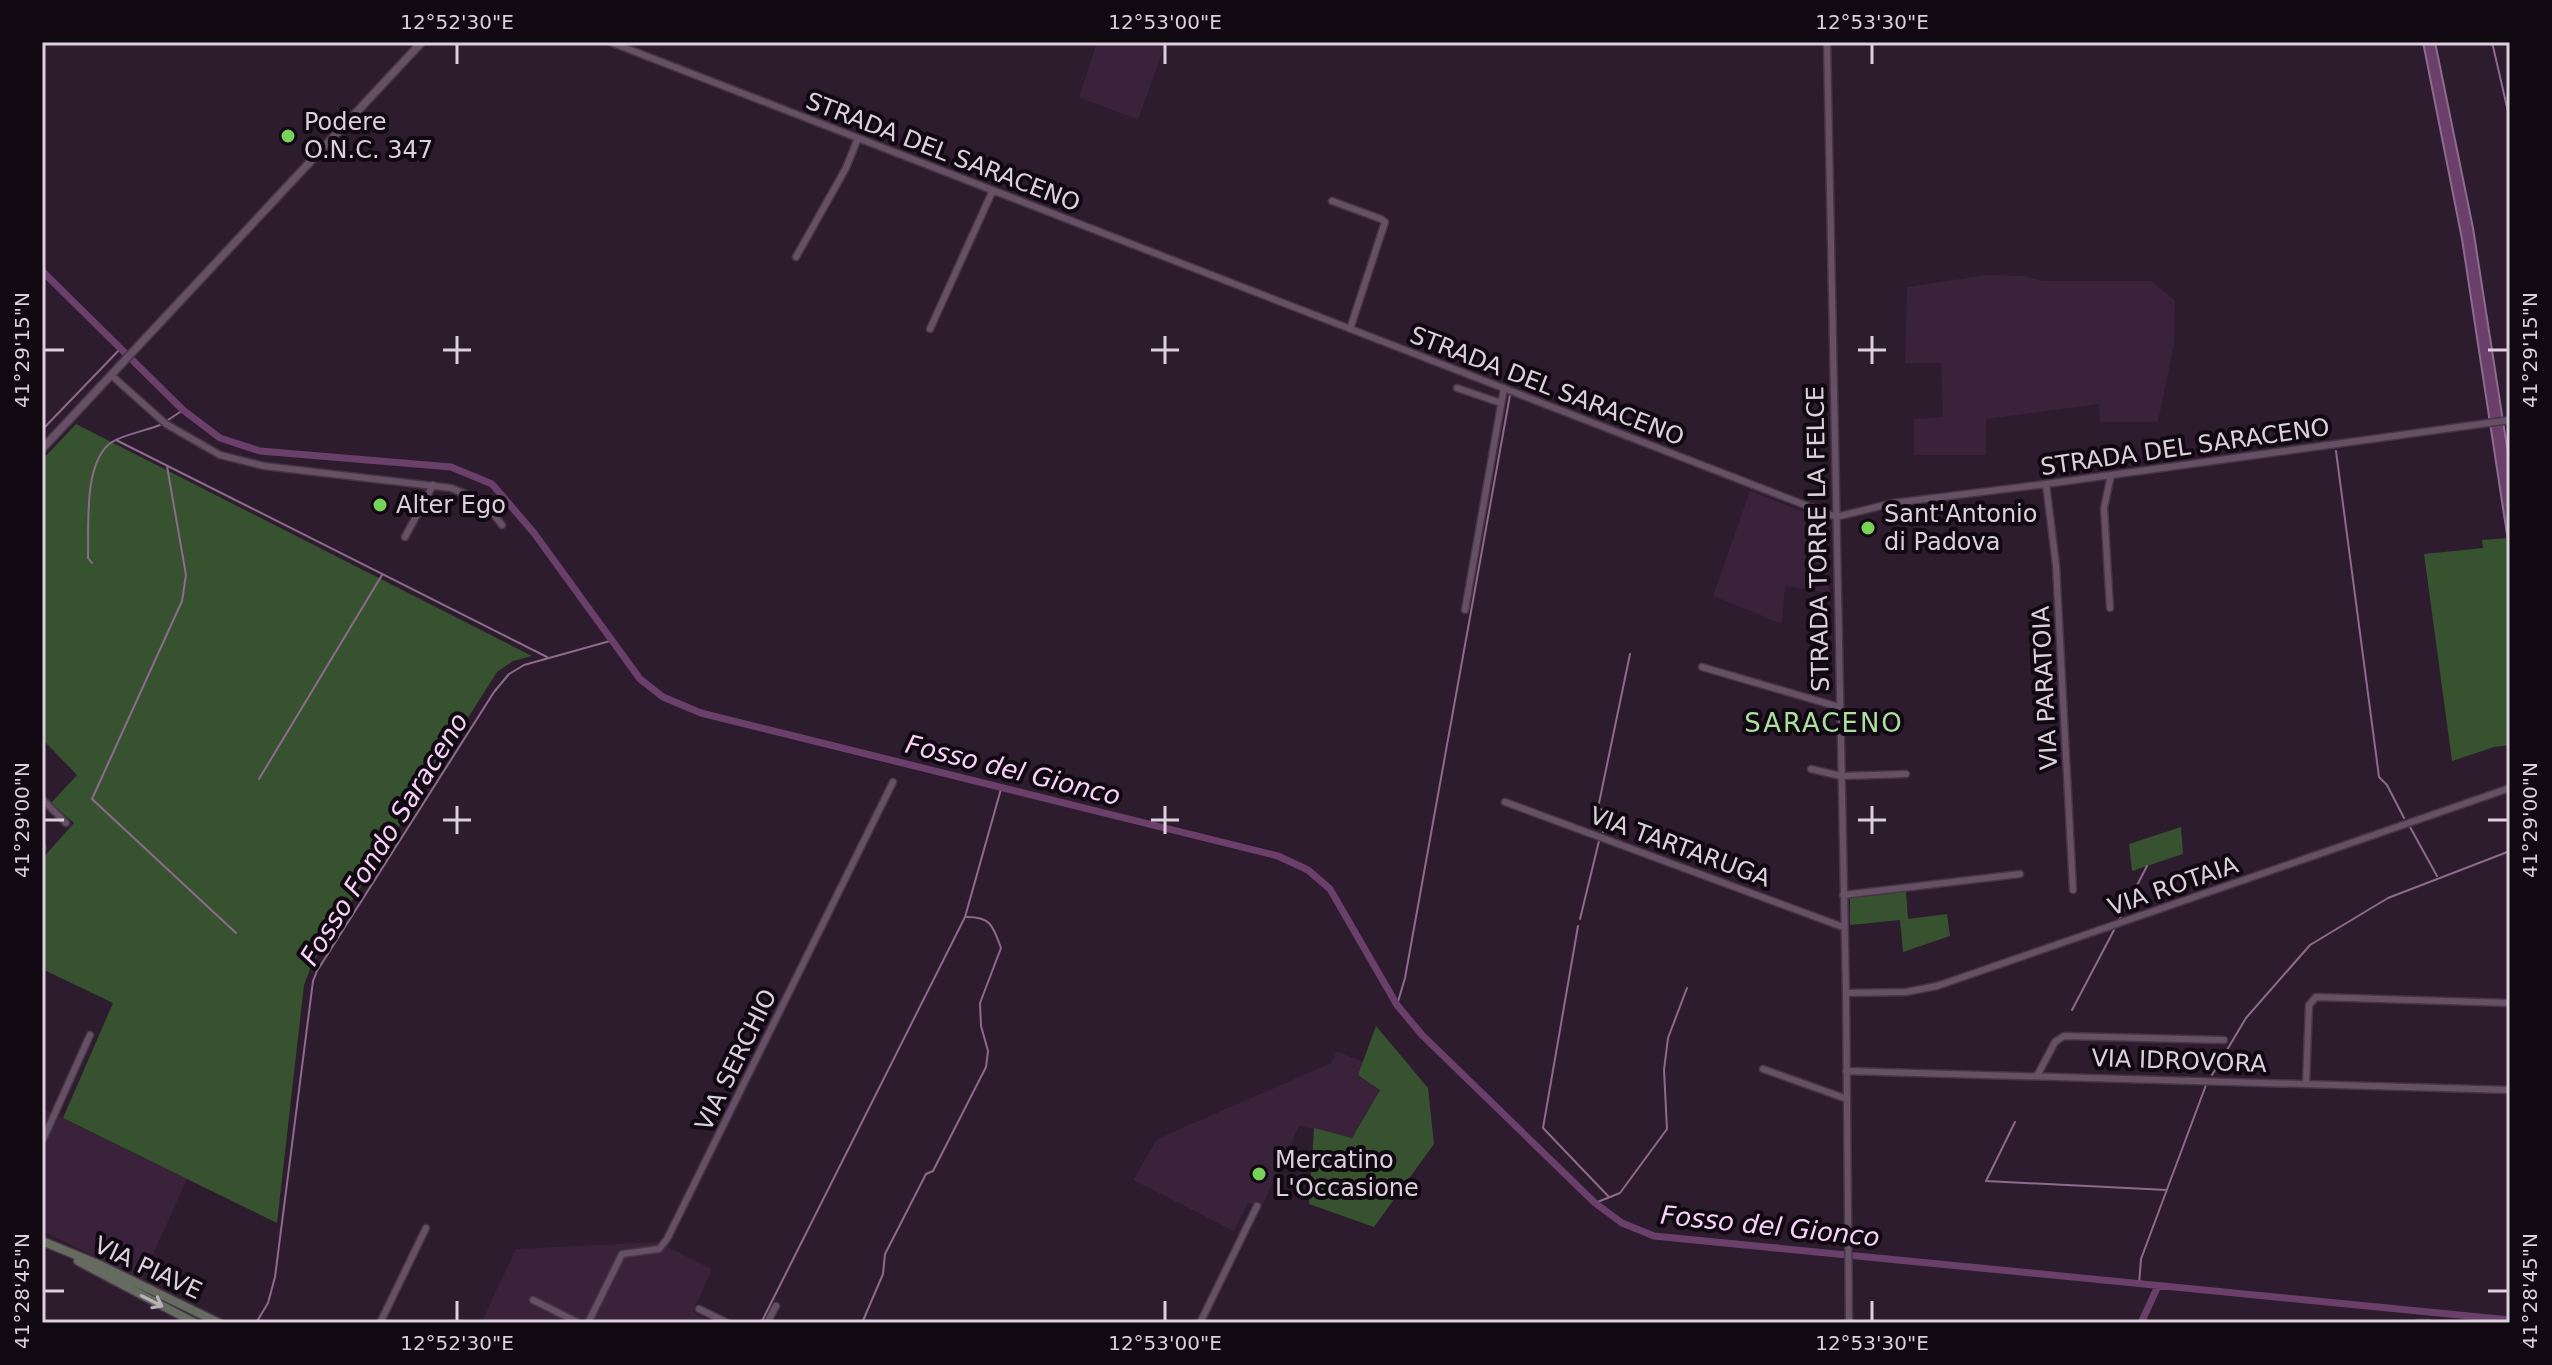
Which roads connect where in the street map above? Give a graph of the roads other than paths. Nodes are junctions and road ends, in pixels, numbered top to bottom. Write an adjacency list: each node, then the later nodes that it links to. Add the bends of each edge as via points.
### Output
1 (422, 42): 10 (street)
2 (610, 42): 4 (street, STRADA DEL SARACENO)
3 (1827, 42): 19 (street, STRADA TORRE LA FELCE)
4 (858, 138): 5 (street, STRADA DEL SARACENO); 7 (street)
5 (993, 190): 8 (street); 9 (street, STRADA DEL SARACENO)
6 (1332, 201): 9 (street, via 1385,222)
7 (796, 257)
8 (930, 329)
9 (1350, 329): 12 (street, STRADA DEL SARACENO)
10 (111, 375): 15 (street); 18 (street, via 166,424 220,455 264,466)
11 (1457, 388): 13 (street)
12 (1504, 388): 13 (street); 19 (street, STRADA DEL SARACENO)
13 (1501, 403): 23 (street)
14 (2510, 420): 16 (street, STRADA DEL SARACENO)
15 (42, 449)
16 (2111, 475): 17 (street, STRADA DEL SARACENO); 22 (street, via 2104,508)
17 (2046, 484): 19 (street, STRADA DEL SARACENO, via 1893,503); 35 (street, VIA PARATOIA, via 2056,555)
18 (433, 485): 20 (street, via 481,500); 21 (street)
19 (1836, 517): 25 (street, STRADA TORRE LA FELCE)
20 (502, 525)
21 (405, 537)
22 (2110, 608)
23 (1465, 610)
24 (1702, 667): 25 (street)
25 (1839, 707): 28 (street, STRADA TORRE LA FELCE)
26 (1811, 769): 28 (street)
27 (1906, 774): 28 (street)
28 (1841, 776): 36 (street, STRADA TORRE LA FELCE)
29 (893, 782): 60 (street, VIA SERCHIO, via 667,1239 659,1249 622,1254)
30 (2507, 789): 38 (street, VIA ROTAIA, via 1933,987)
31 (42, 799): 33 (street)
32 (1505, 802): 37 (street, VIA TARTARUGA)
33 (66, 823)
34 (2020, 874): 36 (street)
35 (2073, 890)
36 (1843, 895): 37 (street, STRADA TORRE LA FELCE)
37 (1843, 927): 38 (street, STRADA TORRE LA FELCE)
38 (1846, 993): 43 (street, STRADA TORRE LA FELCE)
39 (2510, 1003): 45 (street, via 2313,998)
40 (90, 1035): 48 (street)
41 (2224, 1040): 44 (street, via 2064,1036 2055,1042)
42 (1763, 1069): 47 (street)
43 (1846, 1071): 44 (street, VIA IDROVORA); 47 (street, STRADA TORRE LA FELCE)
44 (2037, 1076): 45 (street, VIA IDROVORA)
45 (2306, 1083): 46 (street, VIA IDROVORA)
46 (2510, 1090)
47 (1847, 1099): 64 (street, STRADA TORRE LA FELCE)
48 (42, 1142)
49 (1257, 1206): 63 (street)
50 (426, 1228): 58 (street)
51 (42, 1241): 52 (main road, VIA PIAVE)
52 (60, 1250): 56 (main road, VIA PIAVE, one-way to 56); 57 (main road, VIA PIAVE)
53 (533, 1300): 59 (street)
54 (776, 1306): 62 (street)
55 (699, 1309): 61 (street)
56 (195, 1323)
57 (219, 1323)
58 (380, 1323)
59 (579, 1323)
60 (588, 1323)
61 (728, 1323)
62 (767, 1323)
63 (1200, 1323)
64 (1849, 1323)
65 (2418, 1323): 66 (street)
66 (2428, 1323)

